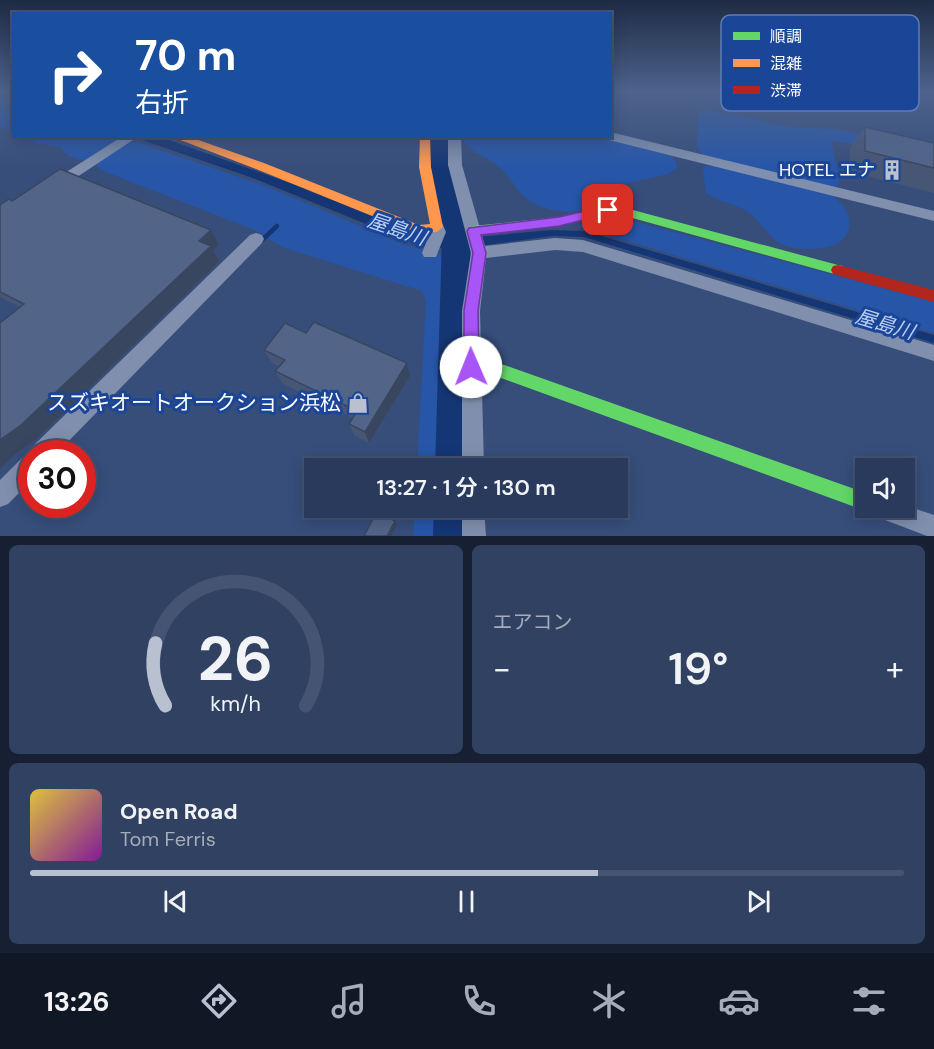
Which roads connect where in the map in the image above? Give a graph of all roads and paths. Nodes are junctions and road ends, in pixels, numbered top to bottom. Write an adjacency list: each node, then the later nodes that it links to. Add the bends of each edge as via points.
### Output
1 (612, 136): 7 (street)
2 (130, 138): 6 (street)
3 (181, 138): 8 (street, via 418,230)
4 (425, 138): 8 (street, via 425,167)
5 (454, 138): 10 (street, via 455,165)
6 (46, 191)
7 (934, 216)
8 (437, 231): 11 (street)
9 (256, 239): 15 (street, via 235,253)
10 (476, 242): 12 (street, via 618,210); 13 (street, via 583,246); 14 (street)
11 (430, 252)
12 (934, 296)
13 (934, 353)
14 (471, 367): 16 (street); 19 (street, via 490,367)
15 (55, 440)
16 (473, 458)
17 (18, 478): 18 (street)
18 (0, 495)
19 (855, 498)
20 (473, 518): 23 (street)
21 (910, 518): 22 (street)
22 (934, 527)
23 (474, 536)

